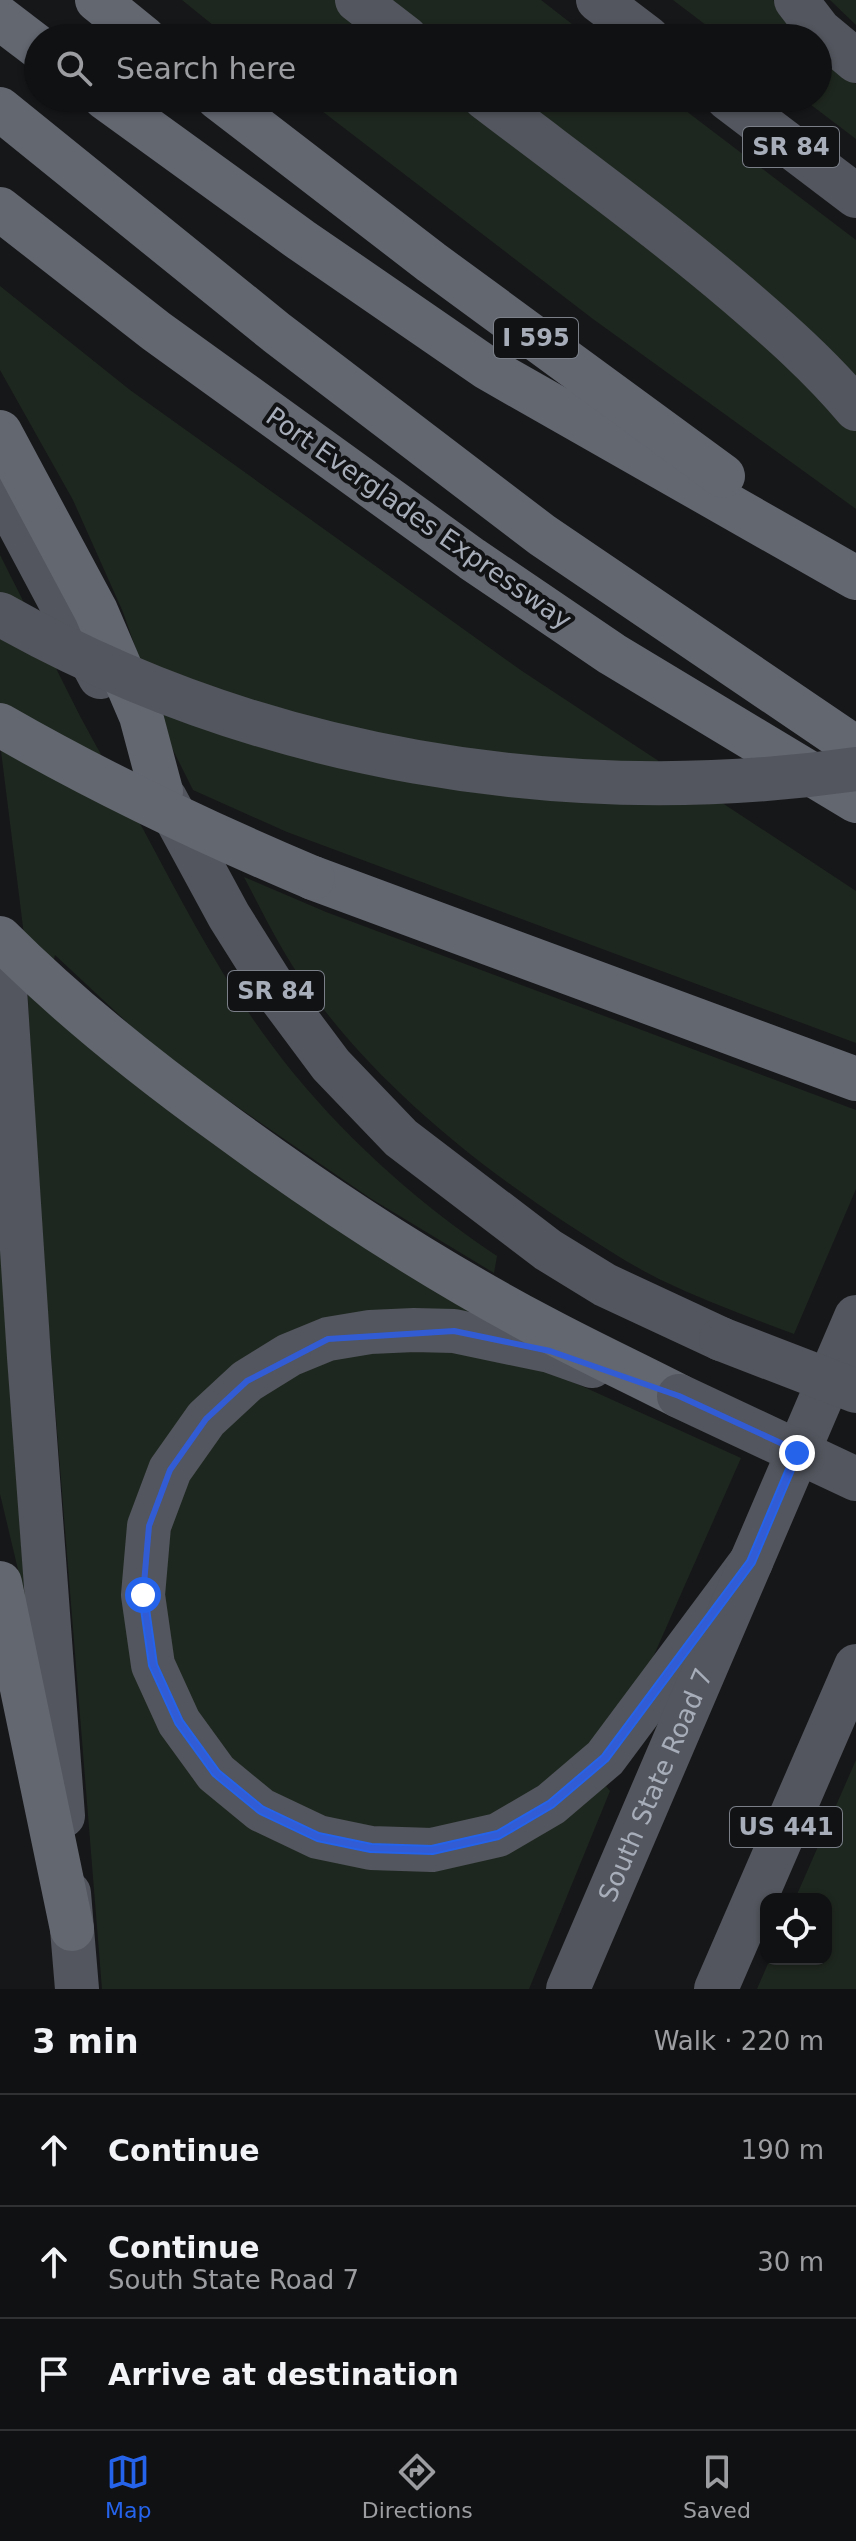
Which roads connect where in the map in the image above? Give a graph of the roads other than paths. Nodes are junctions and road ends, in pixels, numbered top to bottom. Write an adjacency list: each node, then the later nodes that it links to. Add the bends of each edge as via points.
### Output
1 (97, 0): 6 (highway)
2 (357, 0): 7 (main road)
3 (598, 0): 8 (main road)
4 (796, 0): 9 (main road)
5 (0, 18): 10 (highway)
6 (127, 24)
7 (388, 24)
8 (630, 24)
9 (814, 24)
10 (24, 36)
11 (832, 41): 12 (main road)
12 (856, 61)
13 (0, 109): 26 (highway, via 277,333 542,535)
14 (124, 112): 23 (highway, via 487,368)
15 (236, 112): 23 (highway, I 595)
16 (503, 112): 20 (main road, via 691,255 815,364)
17 (745, 112): 18 (main road, SR 84)
18 (856, 196)
19 (0, 209): 29 (highway, Port Everglades Expressway, via 156,331 472,559 612,654)
20 (856, 409)
21 (0, 432): 28 (highway, via 96,611 141,716)
22 (0, 489): 28 (main road, SR 84)
23 (856, 577)
24 (0, 614): 27 (main road, bridge, via 153,688 262,725 481,773 705,784)
25 (0, 725): 32 (highway, bridge, via 158,809 313,878)
26 (856, 748)
27 (856, 769)
28 (161, 791): 34 (main road, SR 84, bridge, via 278,994 331,1065 401,1138 548,1250 605,1285 721,1339)
29 (856, 801)
30 (0, 938): 35 (highway, via 160,1079 283,1169 398,1244 543,1327)
31 (0, 949): 40 (main road)
32 (843, 1074)
33 (856, 1317): 37 (main road, South State Road 7)
34 (856, 1391)
35 (679, 1396): 36 (main road, bridge); 37 (main road, via 550,1351 454,1331 370,1332 328,1339 289,1355 247,1381 206,1419 170,1470 149,1526 143,1595 153,1665 179,1722 216,1773 261,1810 318,1837 371,1848 432,1850 498,1835 551,1804 605,1758)
36 (856, 1479)
37 (751, 1562): 42 (main road, South State Road 7)
38 (0, 1583): 40 (highway)
39 (856, 1666): 43 (main road, US 441)
40 (72, 1929): 41 (main road)
41 (77, 1989)
42 (568, 1989)
43 (716, 1989)

